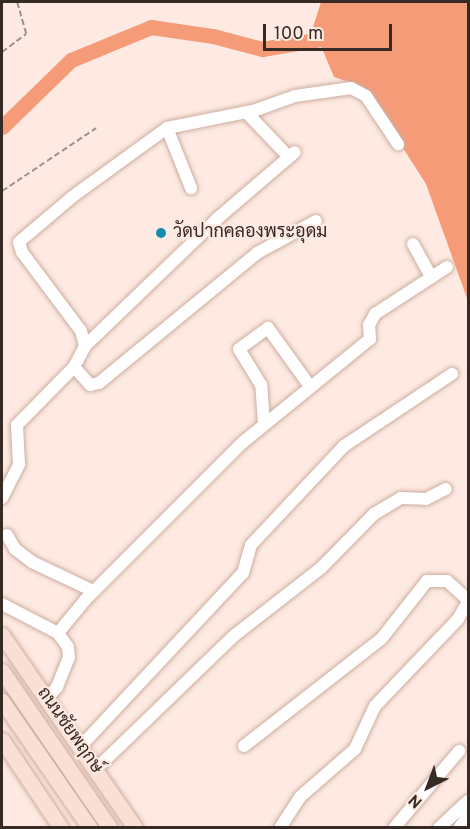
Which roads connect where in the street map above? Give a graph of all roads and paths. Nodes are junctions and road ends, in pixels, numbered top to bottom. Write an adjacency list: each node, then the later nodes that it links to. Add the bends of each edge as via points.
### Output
1 (17, 2): 2 (path, via 26,34)
2 (2, 52)
3 (246, 112): 5 (street); 6 (street, via 296,96 358,89); 13 (street, via 292,155)
4 (96, 128): 8 (path)
5 (167, 128): 7 (street); 13 (street, via 72,197 19,242 22,252 81,331)
6 (398, 144)
7 (191, 188)
8 (2, 191)
9 (316, 221): 14 (street, via 257,253 107,377 90,385)
10 (413, 244): 12 (street)
11 (447, 267): 12 (street)
12 (431, 277): 16 (street, via 375,314 369,325 370,339)
13 (85, 346): 14 (street)
14 (74, 367): 19 (street, via 17,425 20,464)
15 (452, 374): 31 (street, via 344,446 251,544 243,573)
16 (309, 385): 17 (street); 17 (street, via 268,328 239,349 261,385)
17 (264, 424): 21 (street, via 198,484)
18 (446, 489): 33 (street, via 426,499 400,498 374,514 321,568 236,635)
19 (2, 498)
20 (8, 535): 21 (street, via 15,549 32,562)
21 (93, 591): 24 (street)
22 (468, 601): 30 (street, via 447,581 427,581 382,638); 40 (street, via 458,619 375,706 355,749 300,797)
23 (2, 604): 24 (street)
24 (58, 633): 27 (street, via 68,647 69,657 61,679)
25 (2, 635): 27 (main road, ถนนชัยพฤกษ์)
26 (2, 671): 38 (main road, ถนนชัยพฤกษ์)
27 (47, 699): 31 (main road, ถนนชัยพฤกษ์)
28 (2, 701): 37 (main road, ถนนชัยพฤกษ์)
29 (2, 740): 36 (main road)
30 (244, 746)
31 (81, 747): 33 (main road, ถนนชัยพฤกษ์)
32 (459, 751): 41 (street)
33 (96, 769): 39 (main road, ถนนชัยพฤกษ์)
34 (468, 801): 42 (street)
35 (468, 816): 43 (street)
36 (61, 828)
37 (90, 828)
38 (110, 828)
39 (135, 828)
40 (280, 828)
41 (394, 828)
42 (439, 828)
43 (459, 828)

